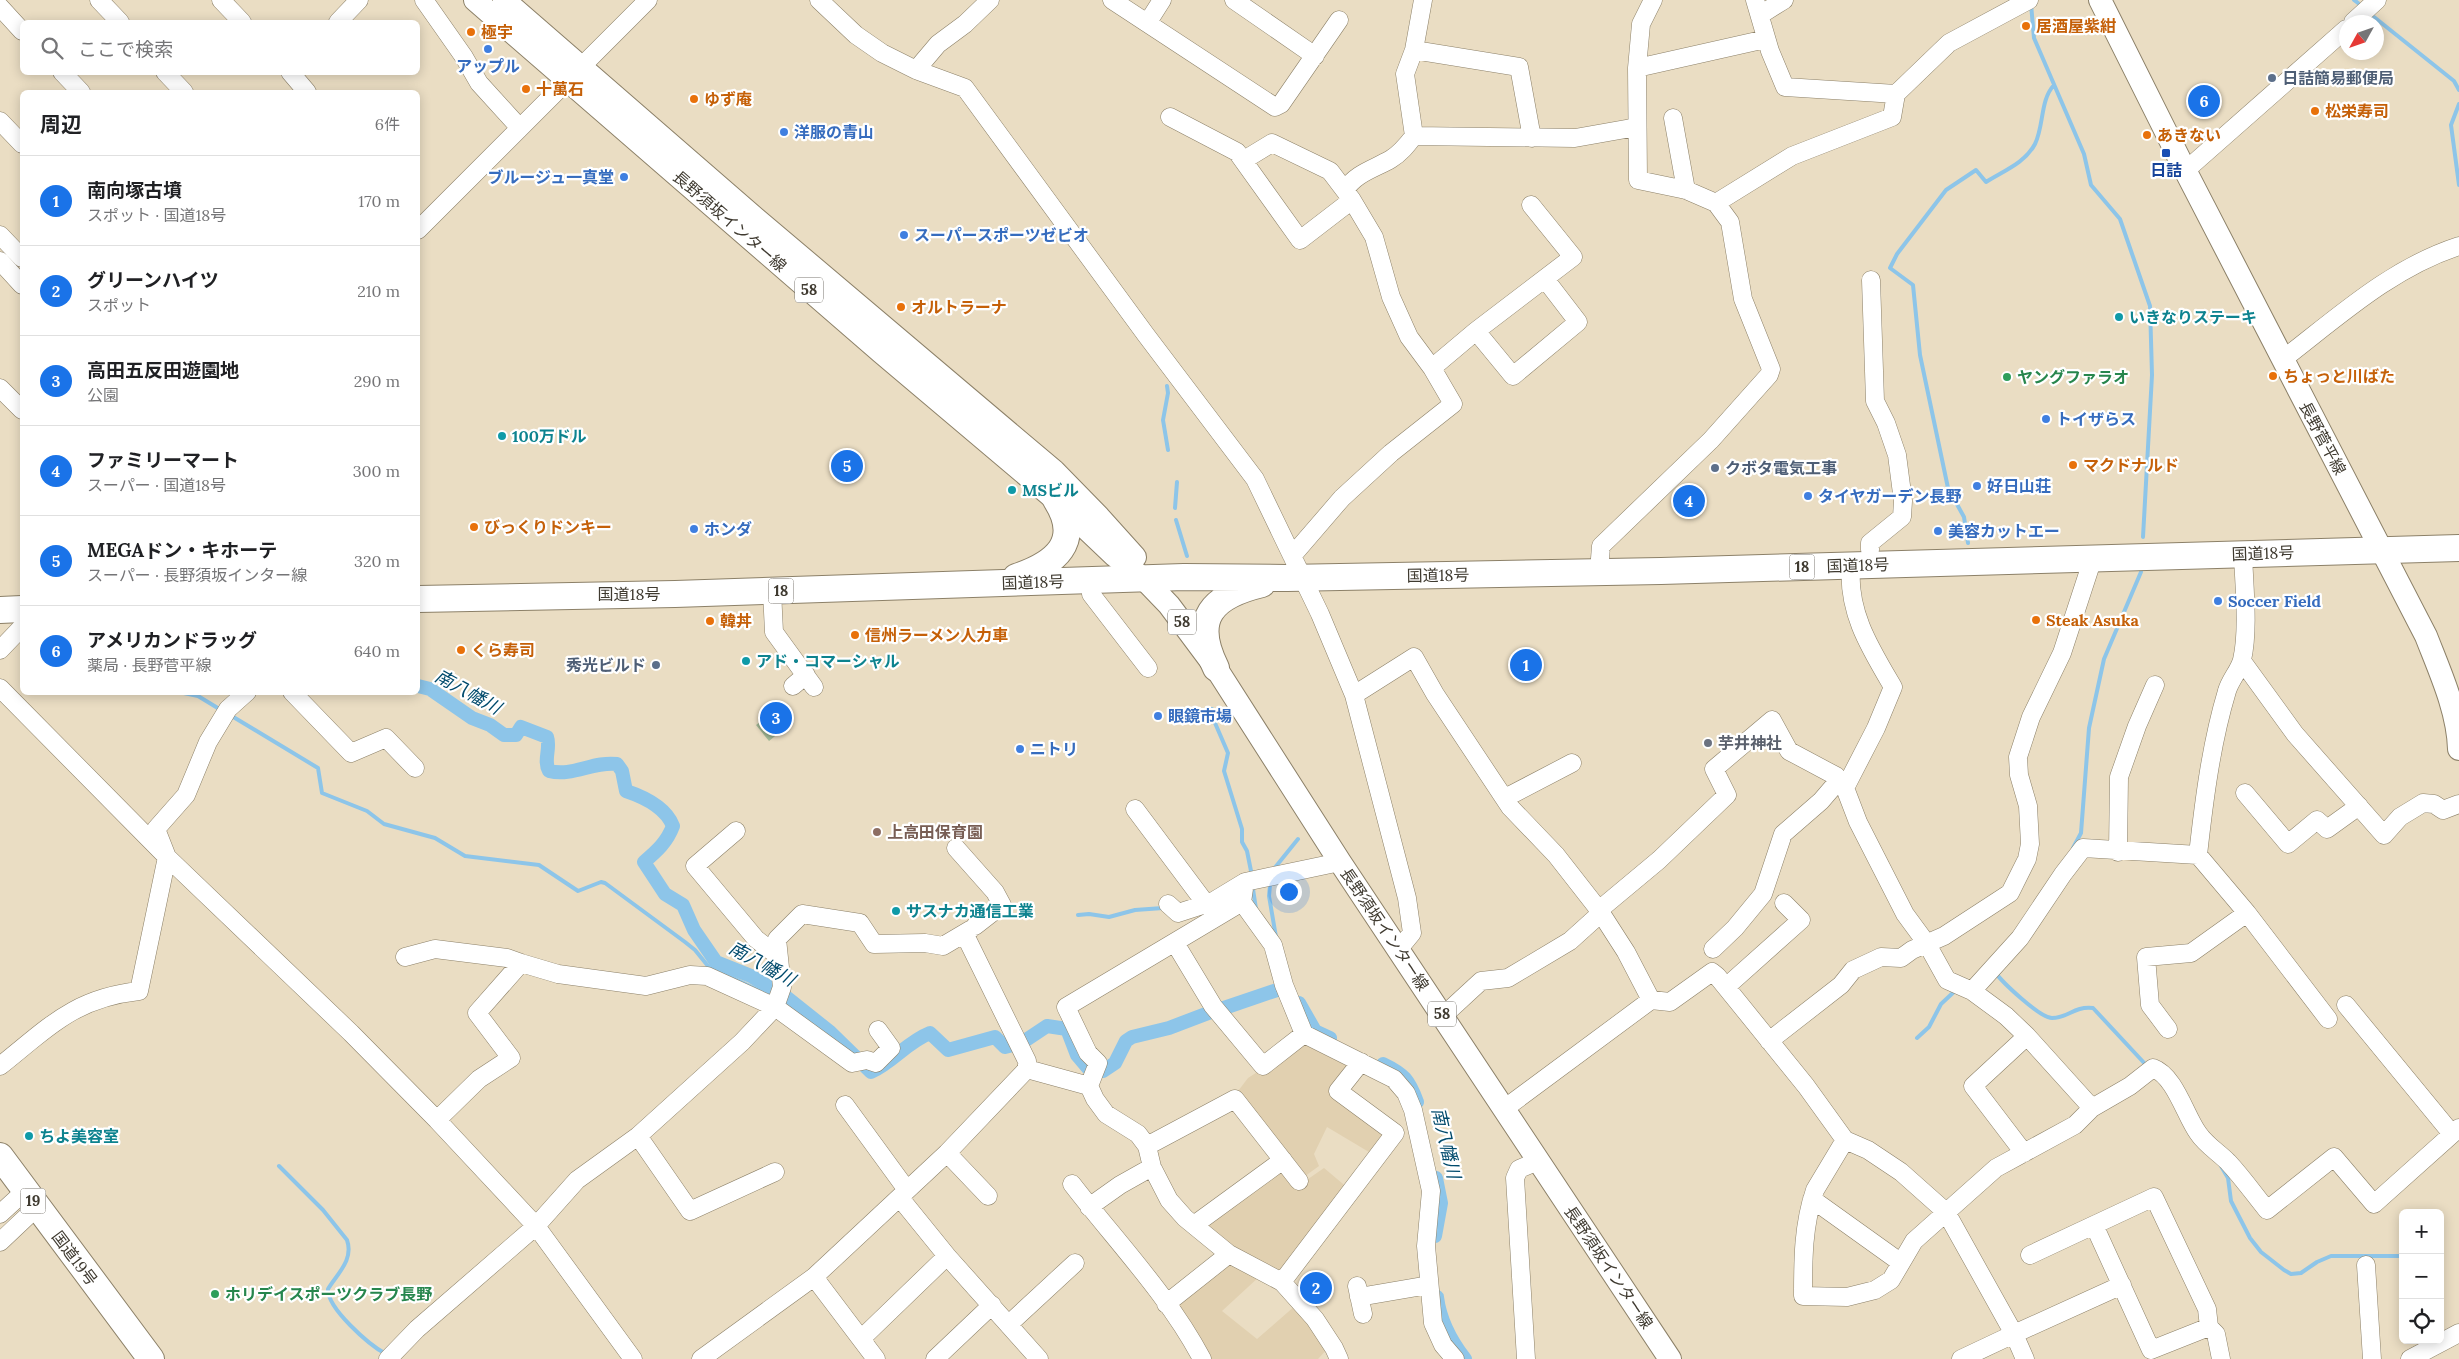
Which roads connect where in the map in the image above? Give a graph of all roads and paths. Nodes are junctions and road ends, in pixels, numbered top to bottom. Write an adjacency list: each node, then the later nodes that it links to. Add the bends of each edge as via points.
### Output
1 (99, 0): 22 (street)
2 (221, 0): 23 (street)
3 (359, 0): 24 (street)
4 (424, 0): 45 (street, via 479,83)
5 (475, 0): 34 (main road, 長野須坂インター線 / 58)
6 (504, 0): 34 (main road, 長野須坂インター線 / 58)
7 (648, 0): 34 (street)
8 (819, 0): 33 (street, via 856,35)
9 (990, 0): 33 (street, via 938,44)
10 (1112, 0): 26 (street)
11 (1162, 0): 26 (street)
12 (1234, 0): 31 (street)
13 (1423, 0): 30 (street)
14 (1653, 0): 32 (street, via 1642,24)
15 (1784, 0): 20 (street)
16 (2029, 0): 41 (street, via 1949,43)
17 (2100, 0): 51 (main road, 長野菅平線)
18 (2377, 0): 21 (street)
19 (0, 7): 27 (street)
20 (1758, 7): 29 (street)
21 (2361, 15)
22 (118, 20)
23 (240, 20)
24 (340, 20)
25 (1339, 20): 31 (street)
26 (1148, 22): 31 (street, via 1275,107 1281,104)
27 (20, 29)
28 (2339, 34): 51 (street)
29 (1766, 39): 32 (street); 41 (street, via 1785,87)
30 (1414, 50): 47 (street, via 1405,74); 48 (street, via 1519,67)
31 (1315, 56)
32 (1637, 68): 46 (street)
33 (916, 70): 75 (street, via 965,88 1256,479)
34 (574, 73): 45 (street); 69 (main road, 長野須坂インター線 / 58, via 882,353); 77 (main road, 長野須坂インター線 / 58, via 1054,472 1134,556)
35 (65, 75): 38 (street)
36 (168, 75): 39 (street)
37 (293, 75): 40 (street)
38 (79, 90)
39 (182, 90)
40 (306, 90)
41 (1896, 94): 54 (street, via 1892,117 1792,156)
42 (1170, 117): 50 (street, via 1237,152)
43 (1672, 118): 52 (street)
44 (0, 121): 49 (street)
45 (519, 127): 56 (street)
46 (1637, 127): 48 (street, via 1575,138); 52 (street, via 1638,180)
47 (1414, 136): 48 (street); 53 (street, via 1392,158 1351,180)
48 (1532, 138)
49 (20, 142)
50 (1244, 160): 53 (street, via 1272,142 1330,171); 53 (street, via 1300,240)
51 (2185, 171): 65 (main road, 長野菅平線)
52 (1686, 190): 54 (street)
53 (1349, 195): 66 (street, via 1374,237 1391,297 1409,337)
54 (1716, 203): 76 (street, via 1730,222 1743,299 1772,369 1711,440 1601,546)
55 (1532, 205): 61 (street, via 1573,257)
56 (420, 228)
57 (0, 235): 59 (street)
58 (2459, 246): 65 (street, via 2431,255 2388,279)
59 (20, 256)
60 (0, 262): 63 (street)
61 (1545, 279): 64 (street); 64 (street, via 1578,322 1513,376)
62 (1871, 280): 73 (street, via 1875,401 1897,455 1903,501 1902,517 1870,543)
63 (20, 283)
64 (1476, 331): 66 (street)
65 (2282, 360): 71 (main road, 長野菅平線)
66 (1432, 368): 75 (street, via 1453,404 1391,453 1342,498)
67 (0, 388): 68 (street)
68 (20, 406)
69 (1056, 500): 77 (main road, 長野須坂インター線 / 58); 78 (highway, via 1063,510 1067,526 1057,555 1043,567)
70 (2459, 548): 71 (highway, 国道18号 / 18)
71 (2382, 550): 72 (highway, 国道18号 / 18); 95 (main road, 長野菅平線, via 2426,636 2443,679)
72 (2243, 554): 74 (highway, 国道18号 / 18); 86 (street, via 2245,616)
73 (1860, 558): 74 (highway, 国道18号 / 18); 76 (highway, 国道18号 / 18); 98 (street, via 1849,585 1854,611 1864,638 1893,687 1876,728)
74 (2094, 558): 119 (street, via 2062,653 2031,717 2018,757 2019,775 2028,806 2030,844 2027,859 2010,893)
75 (1293, 571): 76 (highway, 国道18号 / 18); 77 (highway, 国道18号 / 18); 88 (highway, via 1243,589 1215,606 1207,619 1204,637); 94 (street, via 1320,614)
76 (1599, 572)
77 (1144, 579): 78 (highway, 国道18号 / 18); 88 (main road, 長野須坂インター線 / 58)
78 (994, 583): 79 (highway, 国道18号 / 18)
79 (772, 591): 81 (highway, 国道18号 / 18); 89 (street, via 774,632)
80 (1091, 594): 87 (street)
81 (420, 599)
82 (20, 609): 83 (highway)
83 (0, 610)
84 (20, 628): 85 (street)
85 (0, 650)
86 (2242, 661): 102 (street, via 2294,734); 106 (street, via 2227,688 2221,714 2202,813)
87 (1148, 668)
88 (1216, 668): 109 (main road, 長野須坂インター線 / 58)
89 (804, 683)
90 (2155, 686): 105 (street, via 2119,777)
91 (0, 688): 107 (street)
92 (244, 695): 107 (street, via 226,712 208,742 186,795 156,829)
93 (295, 695): 97 (street, via 351,753 386,738)
94 (1354, 696): 100 (street, via 1414,658 1434,694); 121 (street, via 1407,898 1412,933)
95 (2459, 749)
96 (1572, 763): 100 (street)
97 (415, 768)
98 (1842, 784): 115 (street, via 1828,771 1788,751 1772,720 1714,769 1727,795); 119 (street, via 1892,890); 120 (street, via 1783,834 1763,894 1735,928)
99 (2245, 793): 102 (street, via 2288,844 2317,820 2327,829)
100 (1505, 798): 115 (street, via 1556,855)
101 (2459, 804): 102 (street, via 2443,810 2434,804 2423,803 2400,817 2384,835)
102 (2358, 806)
103 (1135, 808): 114 (street)
104 (736, 831): 122 (street, via 695,866 756,939)
105 (2118, 852): 106 (street); 126 (street, via 2083,848 2020,938)
106 (2198, 855): 116 (street)
107 (167, 857): 138 (street, via 139,991 113,994 86,1004 53,1022); 144 (street)
108 (959, 859): 117 (street, via 995,892 1002,905)
109 (1340, 862): 110 (street); 121 (main road, 長野須坂インター線 / 58)
110 (1245, 882): 111 (street); 114 (street)
111 (1242, 902): 118 (street); 134 (street, via 1273,944 1284,985)
112 (1784, 903): 125 (street, via 1801,920)
113 (1168, 904): 114 (street, via 1178,913)
114 (1206, 904)
115 (1600, 912): 128 (street); 130 (street, via 1570,941 1508,978 1482,981)
116 (2248, 913): 131 (street); 133 (street, via 2191,953 2146,957 2150,1004)
117 (970, 930): 122 (street, via 943,946 874,944 860,923 802,914 777,939); 139 (street)
118 (1175, 943): 134 (street, via 1213,1006 1263,1066); 140 (street, via 1066,1007 1088,1053 1098,1063)
119 (1927, 944): 126 (street, via 1948,980); 136 (street, via 1902,958 1881,957 1853,970 1841,985)
120 (1712, 949)
121 (1398, 950): 130 (main road, 長野須坂インター線 / 58)
122 (778, 956): 127 (street)
123 (406, 957): 124 (street, via 435,948 507,958)
124 (521, 963): 127 (street, via 558,974 646,986 690,975 707,976); 144 (street, via 477,1013 511,1058 479,1079)
125 (1726, 987): 128 (street, via 1712,972 1670,1002); 136 (street)
126 (1972, 990): 135 (street)
127 (778, 1000): 132 (street, via 859,1062 876,1063 891,1048); 146 (street, via 742,1042)
128 (1651, 1000): 142 (street)
129 (2346, 1005): 145 (street)
130 (1443, 1016): 142 (main road, 長野須坂インター線 / 58)
131 (2328, 1019)
132 (878, 1030)
133 (2168, 1030)
134 (1304, 1034): 137 (street)
135 (2028, 1036): 143 (street); 150 (street, via 1973,1086)
136 (1769, 1041): 147 (street)
137 (1361, 1062): 176 (street, via 1338,1091 1395,1133); 177 (street, via 1394,1078 1406,1093 1413,1110 1431,1191 1426,1246)
138 (0, 1066)
139 (1027, 1068): 140 (street); 149 (street)
140 (1090, 1086): 148 (street, via 1095,1100 1106,1114 1138,1134)
141 (845, 1105): 158 (street)
142 (1504, 1108): 153 (main road, 長野須坂インター線 / 58)
143 (2092, 1108): 145 (street, via 2153,1068 2159,1070 2178,1095 2196,1131 2227,1161 2267,1210 2334,1157 2374,1204); 150 (street, via 2075,1125)
144 (437, 1120): 167 (street)
145 (2455, 1131)
146 (638, 1136): 155 (street, via 690,1211); 167 (street, via 577,1180)
147 (1846, 1140): 161 (street); 163 (street, via 1868,1150 1900,1172)
148 (1147, 1146): 152 (street, via 1234,1099); 154 (street)
149 (947, 1153): 158 (street); 159 (street)
150 (2024, 1153): 163 (street, via 1996,1168)
151 (0, 1156): 160 (highway, 国道19号 / 19)
152 (1283, 1160): 156 (street); 165 (street)
153 (1538, 1161): 197 (street, via 1519,1169 1515,1178); 198 (main road, 長野須坂インター線 / 58)
154 (1152, 1167): 162 (street); 165 (street, via 1169,1200)
155 (775, 1172)
156 (1299, 1181)
157 (1072, 1184): 162 (street)
158 (904, 1194): 171 (street); 175 (street)
159 (988, 1196)
160 (31, 1199): 164 (street); 168 (street); 188 (highway, 国道19号 / 19)
161 (1812, 1199): 172 (street); 172 (street, via 1806,1224 1803,1296 1847,1297 1875,1290 1891,1280)
162 (1089, 1207): 180 (street)
163 (1946, 1212): 172 (street, via 1914,1241); 185 (street)
164 (0, 1214)
165 (1194, 1225): 169 (street)
166 (2094, 1225): 170 (street); 178 (street); 183 (street, via 2154,1198 2207,1309)
167 (536, 1226): 187 (street, via 417,1329); 189 (street)
168 (0, 1242)
169 (1229, 1254): 176 (street); 180 (street)
170 (2030, 1255)
171 (947, 1256): 181 (street); 186 (street)
172 (1900, 1262)
173 (1075, 1263): 182 (street)
174 (2366, 1265): 202 (street)
175 (814, 1277): 186 (street); 190 (street)
176 (1282, 1282): 195 (street, via 1315,1319)
177 (1429, 1285): 179 (street); 196 (street, via 1433,1323 1443,1345)
178 (2122, 1286): 183 (street, via 2151,1350); 185 (street)
179 (1360, 1299)
180 (1166, 1304): 194 (street, via 1190,1336)
181 (992, 1305): 182 (street); 192 (street)
182 (1009, 1324): 193 (street)
183 (2209, 1327): 201 (street, via 2216,1334)
184 (2459, 1333): 203 (street)
185 (2014, 1334): 199 (street); 200 (street)
186 (862, 1338): 191 (street)
187 (394, 1357)
188 (151, 1359)
189 (633, 1359)
190 (701, 1359)
191 (876, 1359)
192 (935, 1359)
193 (1039, 1359)
194 (1202, 1359)
195 (1339, 1359)
196 (1455, 1359)
197 (1526, 1359)
198 (1670, 1359)
199 (1961, 1359)
200 (2025, 1359)
201 (2221, 1359)
202 (2372, 1359)
203 (2410, 1359)

